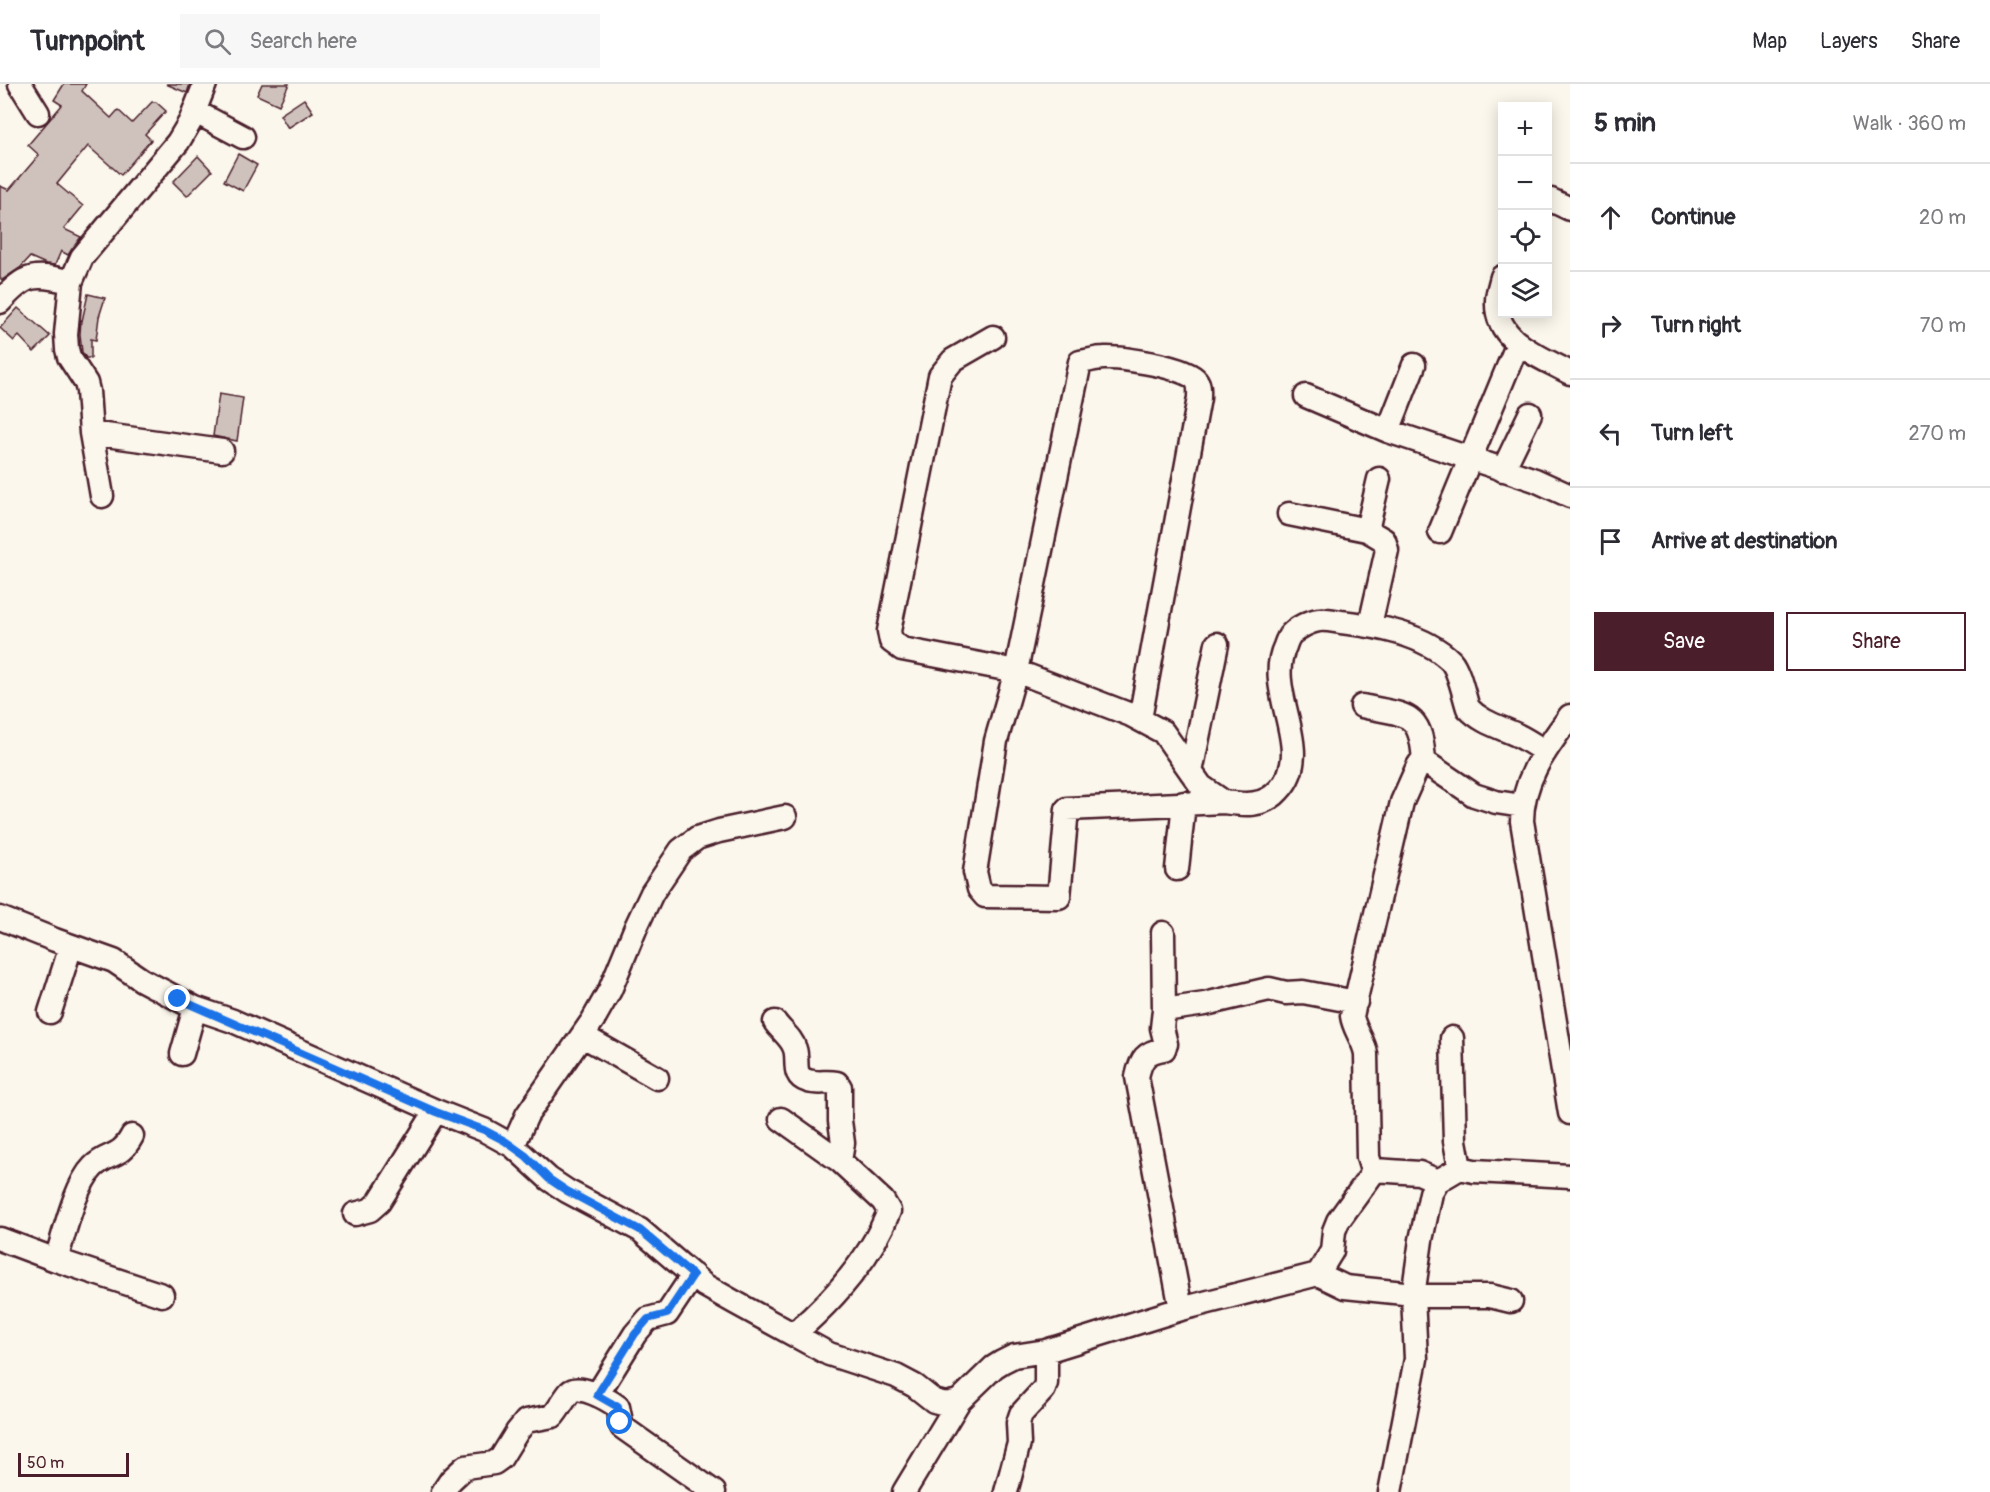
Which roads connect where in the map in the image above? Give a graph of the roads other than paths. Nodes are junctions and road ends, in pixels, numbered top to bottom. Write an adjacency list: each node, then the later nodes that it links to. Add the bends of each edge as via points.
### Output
1 (20, 84): 4 (street)
2 (205, 84): 3 (street)
3 (194, 111): 5 (street); 6 (street, via 178,142 82,257)
4 (38, 112)
5 (243, 137)
6 (71, 282): 7 (street, via 42,275); 16 (street, via 67,349 86,383)
7 (3, 293)
8 (1498, 293): 10 (street, via 1497,316 1501,326)
9 (993, 337): 28 (street, via 953,360 940,376 889,631 891,641 902,649)
10 (1518, 343): 12 (street); 18 (street)
11 (1414, 365): 15 (street)
12 (1570, 373)
13 (1306, 396): 15 (street)
14 (1530, 414): 19 (street)
15 (1388, 430): 18 (street)
16 (91, 433): 17 (street); 21 (street)
17 (222, 451)
18 (1471, 459): 19 (street); 25 (street)
19 (1503, 470): 22 (street)
20 (1379, 479): 24 (street)
21 (102, 496)
22 (1570, 496)
23 (1289, 514): 24 (street)
24 (1367, 530): 26 (street, via 1384,540 1387,550)
25 (1440, 532)
26 (1370, 625): 32 (street, via 1433,648 1453,663 1468,708 1474,714); 35 (street, via 1318,620 1290,635 1280,656 1279,674 1293,744 1290,772 1275,795 1262,802)
27 (1217, 644): 34 (street)
28 (1016, 671): 31 (street); 31 (street, via 1080,362 1104,358 1141,361 1189,374 1197,380 1199,398); 36 (street, via 996,741 975,872 985,896 1059,897 1067,809)
29 (1362, 706): 33 (street, via 1412,719 1422,740)
30 (1570, 716): 32 (street)
31 (1140, 719): 34 (street, via 1163,732)
32 (1544, 751): 37 (street, via 1533,770)
33 (1424, 762): 37 (street, via 1474,795); 43 (street, via 1418,766 1402,802)
34 (1191, 772): 35 (street, via 1201,786)
35 (1224, 802): 36 (street)
36 (1184, 803): 39 (street)
37 (1522, 806): 53 (street, via 1530,879)
38 (785, 817): 48 (street, via 719,831 697,838 681,850 652,893 610,990)
39 (1177, 869)
40 (0, 918): 42 (street)
41 (1163, 933): 45 (street)
42 (71, 946): 44 (street, via 114,961); 46 (street)
43 (1356, 1002): 45 (street, via 1269,989); 59 (street, via 1353,1024 1366,1054 1368,1157)
44 (195, 1008): 50 (street); 52 (street, via 233,1021)
45 (1164, 1010): 70 (street, via 1164,1049 1145,1056 1137,1077)
46 (50, 1012)
47 (775, 1022): 57 (street, via 795,1049 800,1076 809,1081 837,1083 840,1087)
48 (583, 1036): 51 (street); 56 (street, via 527,1115)
49 (1452, 1038): 58 (street, via 1455,1141)
50 (182, 1054)
51 (657, 1078)
52 (436, 1112): 56 (street); 62 (street, via 379,1202 370,1210)
53 (1570, 1113)
54 (781, 1119): 57 (street)
55 (132, 1136): 64 (street, via 127,1147 94,1166 84,1179)
56 (513, 1146): 66 (street, via 549,1179 640,1230)
57 (840, 1161): 71 (street, via 884,1201 889,1211 872,1244 842,1286)
58 (1460, 1168): 60 (street); 61 (street)
59 (1375, 1170): 61 (street, via 1419,1173); 65 (street, via 1338,1221 1332,1251)
60 (1570, 1176)
61 (1438, 1181): 68 (street, via 1431,1193)
62 (355, 1214)
63 (0, 1239): 64 (street)
64 (56, 1260): 67 (street)
65 (1318, 1274): 68 (street, via 1345,1287); 70 (street)
66 (693, 1275): 71 (street, via 704,1285); 73 (street, via 667,1314 648,1319 635,1334)
67 (162, 1295)
68 (1413, 1296): 69 (street, via 1490,1296); 79 (street, via 1416,1359)
69 (1511, 1301)
70 (1181, 1309): 72 (street)
71 (794, 1334): 74 (street, via 829,1354 896,1376 934,1401)
72 (1046, 1352): 74 (street, via 1014,1356 1002,1362); 78 (street, via 1046,1383 1021,1414 1019,1443)
73 (597, 1395): 75 (street, via 582,1389 570,1392 553,1416 526,1422 501,1458 494,1463 465,1467); 76 (street, via 618,1407 622,1427)
74 (959, 1401): 77 (street)
75 (443, 1492)
76 (714, 1492)
77 (904, 1492)
78 (1006, 1492)
79 (1390, 1492)

